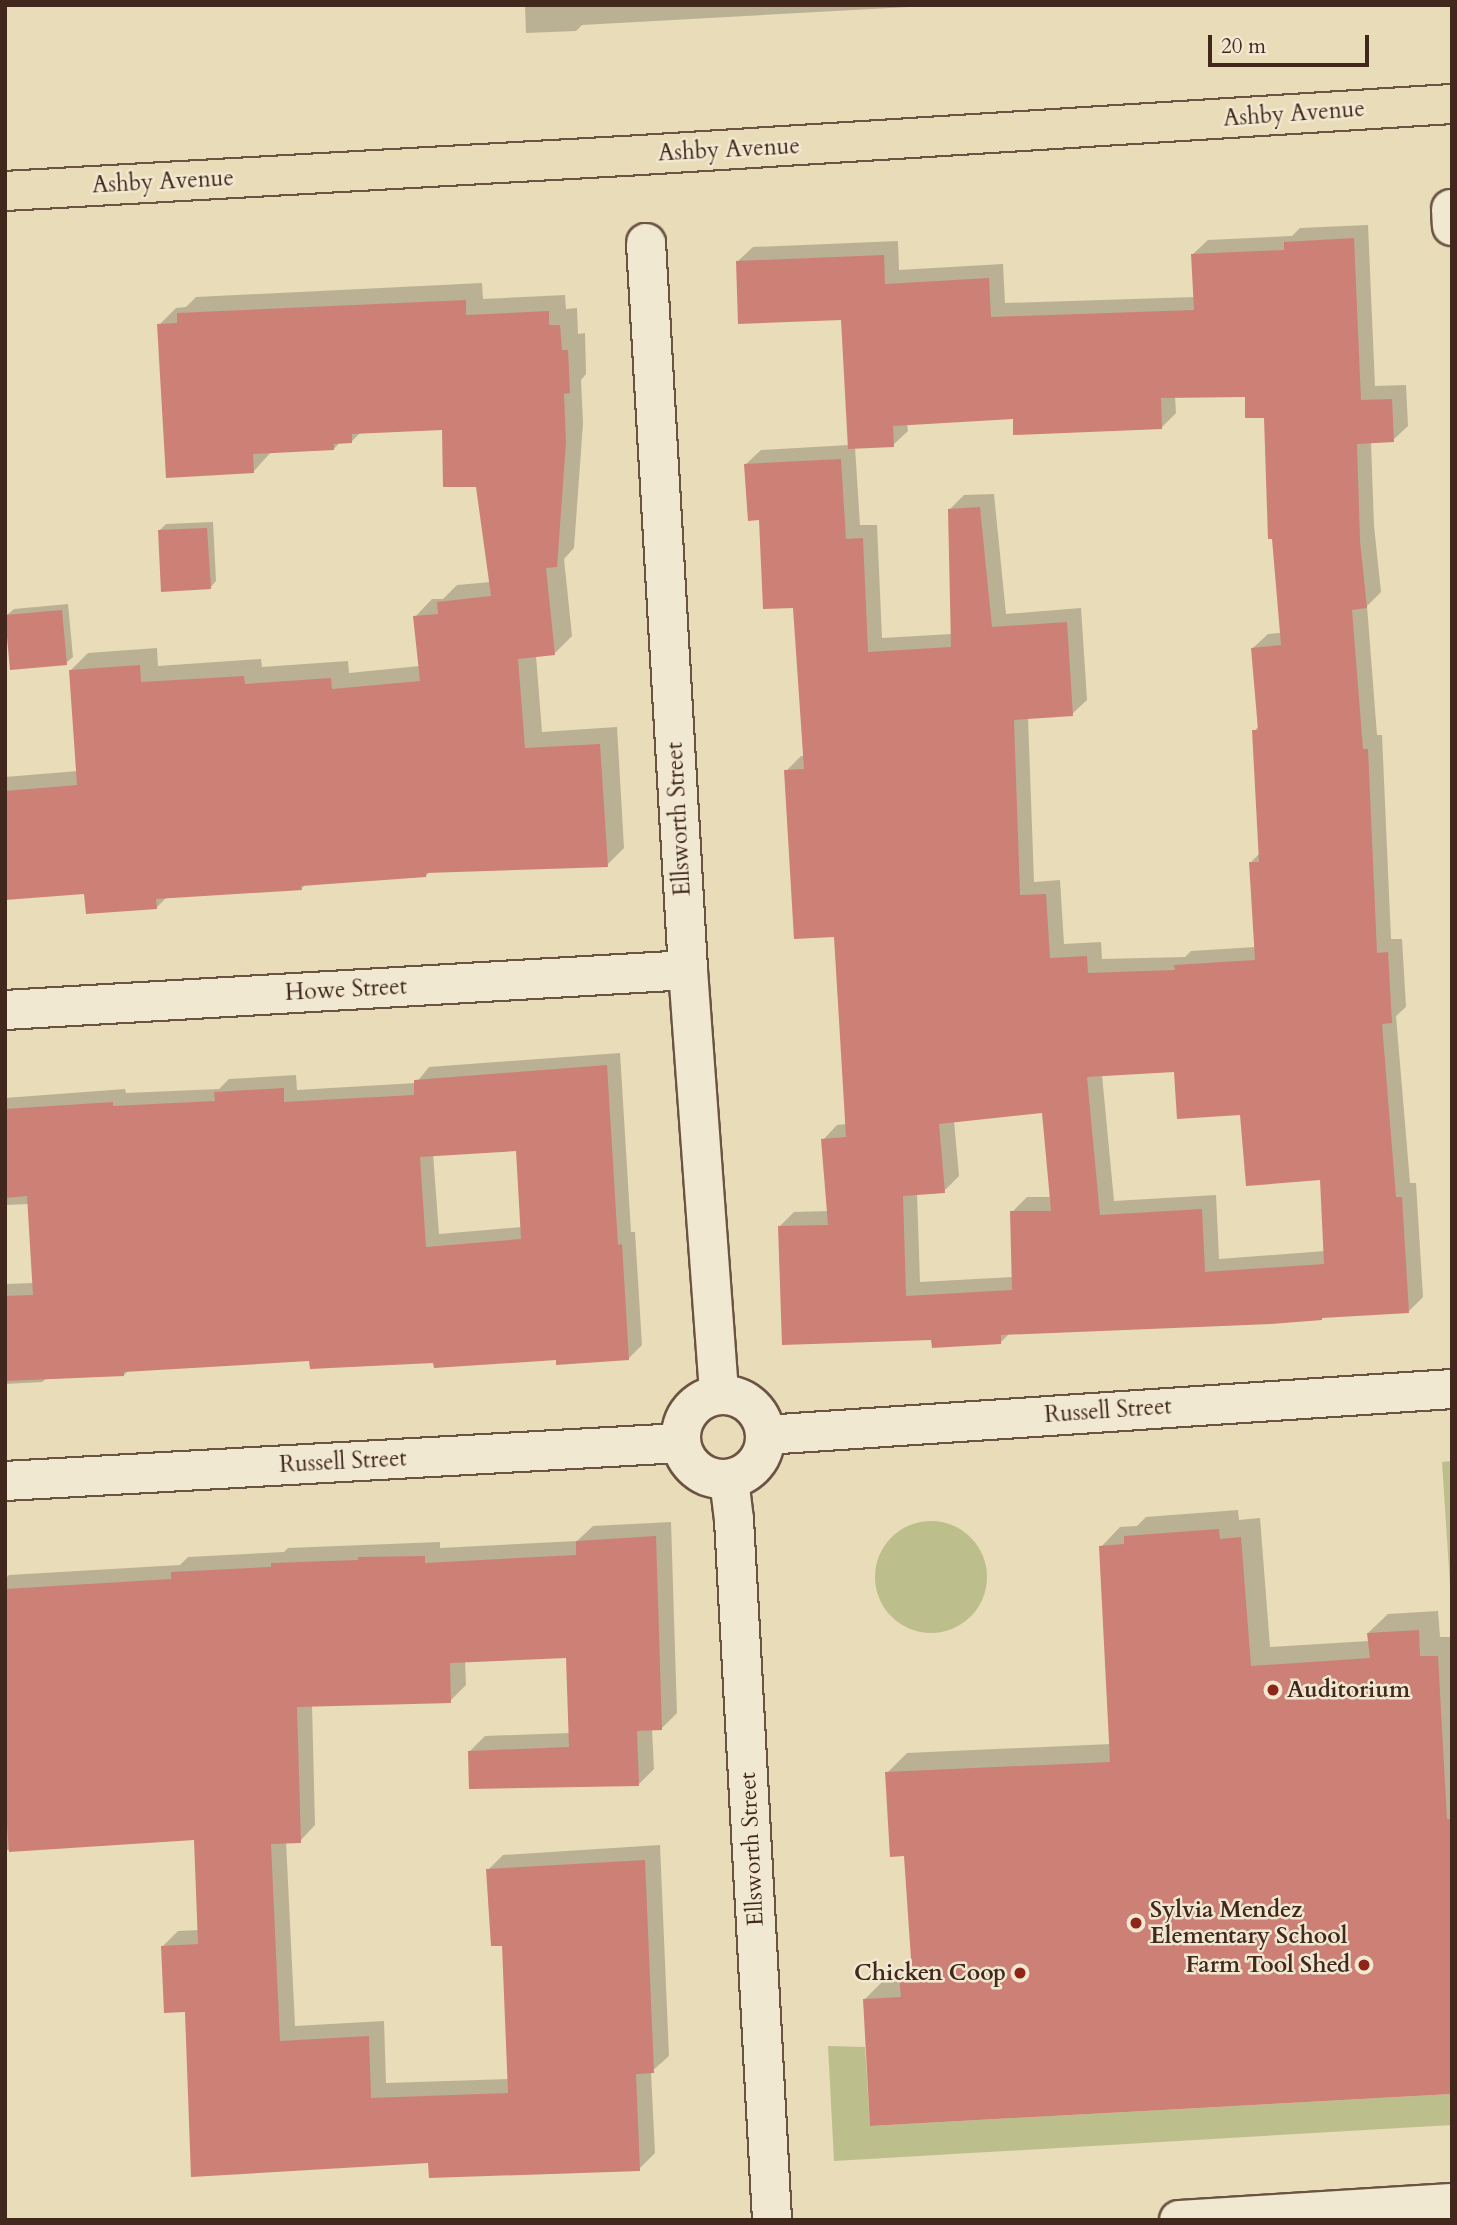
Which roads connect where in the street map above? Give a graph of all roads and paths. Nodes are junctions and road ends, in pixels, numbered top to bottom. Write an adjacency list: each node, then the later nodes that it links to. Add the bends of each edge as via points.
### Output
1 (1452, 104): 2 (main road, Ashby Avenue)
2 (5, 191)
3 (646, 243): 4 (street, Ellsworth Street)
4 (688, 971): 5 (street, Howe Street); 7 (street, Ellsworth Street)
5 (5, 1010)
6 (1452, 1389): 8 (street, Russell Street)
7 (719, 1395): 8 (street, via 745,1401 755,1410); 9 (street, via 694,1406 681,1429)
8 (765, 1435): 10 (street, via 760,1459)
9 (680, 1443): 10 (street, via 692,1466 703,1475); 11 (street, Russell Street)
10 (729, 1479): 13 (street, Ellsworth Street)
11 (5, 1480)
12 (1452, 2203): 14 (street)
13 (772, 2220)
14 (1179, 2220)

